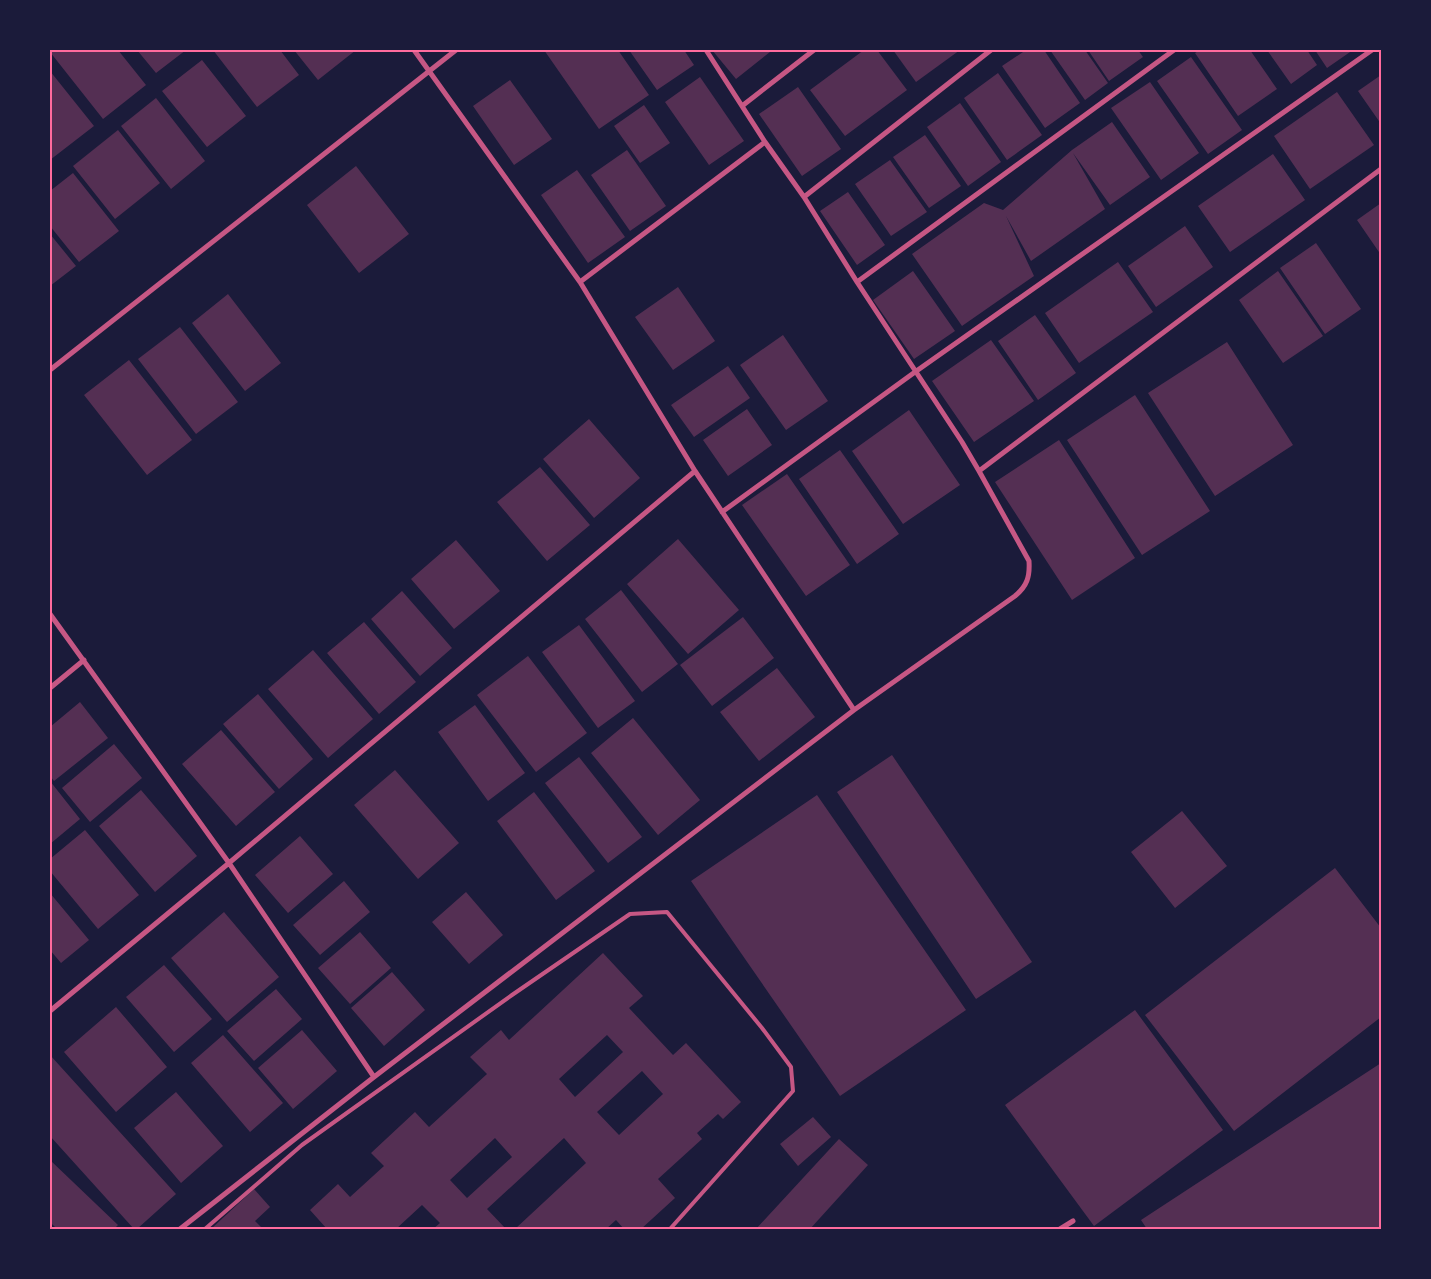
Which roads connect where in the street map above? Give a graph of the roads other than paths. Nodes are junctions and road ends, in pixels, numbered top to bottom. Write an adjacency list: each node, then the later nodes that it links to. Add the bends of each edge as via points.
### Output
1 (414, 50): 8 (street)
2 (456, 50): 8 (street)
3 (706, 50): 9 (street)
4 (814, 50): 9 (street)
5 (991, 50): 12 (street)
6 (1174, 50): 14 (street)
7 (1372, 50): 16 (street)
8 (430, 71): 13 (street); 15 (street)
9 (742, 106): 10 (street)
10 (765, 142): 12 (street); 13 (street)
11 (1381, 169): 18 (street)
12 (804, 197): 14 (street)
13 (580, 282): 17 (street)
14 (857, 282): 16 (street)
15 (50, 370)
16 (915, 372): 18 (street); 19 (street)
17 (695, 471): 19 (street); 24 (street)
18 (979, 471): 23 (street, via 1029,561 1028,581 1015,596)
19 (722, 512): 23 (street)
20 (50, 614): 21 (street)
21 (84, 660): 22 (street); 24 (street)
22 (50, 688)
23 (854, 710): 26 (street)
24 (229, 863): 25 (street); 26 (street)
25 (50, 1011)
26 (374, 1077): 28 (street)
27 (1073, 1221): 31 (street)
28 (180, 1229)
29 (205, 1229): 30 (lane, via 302,1145 630,914 667,912 791,1067 793,1091)
30 (670, 1229)
31 (1060, 1229)

